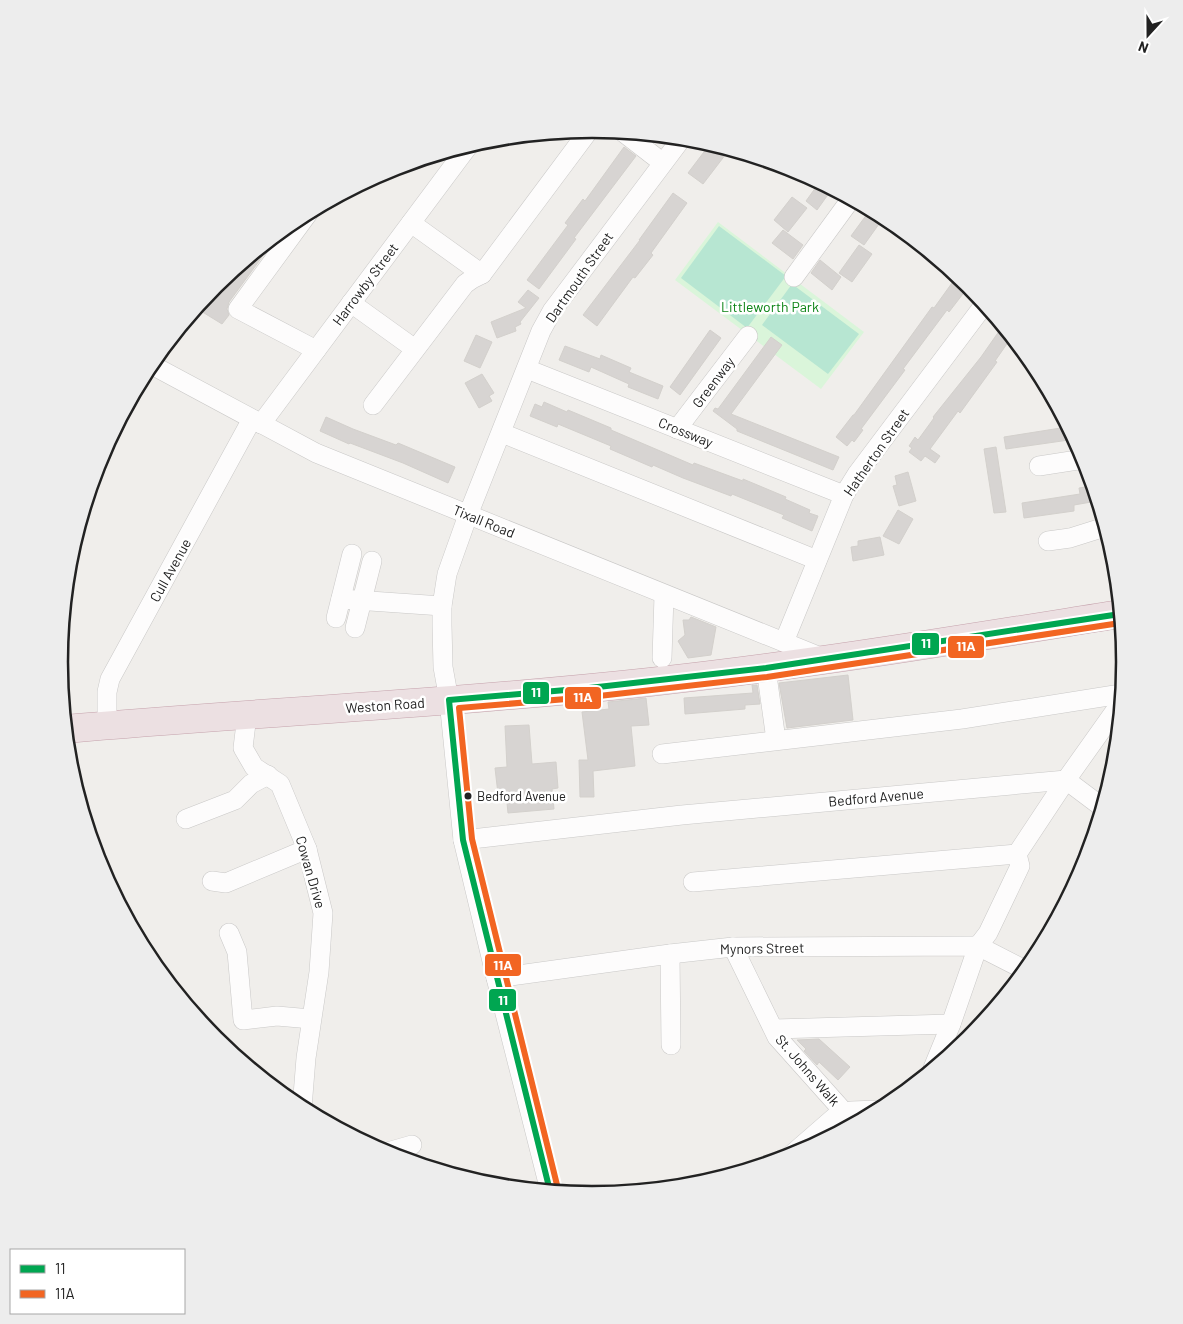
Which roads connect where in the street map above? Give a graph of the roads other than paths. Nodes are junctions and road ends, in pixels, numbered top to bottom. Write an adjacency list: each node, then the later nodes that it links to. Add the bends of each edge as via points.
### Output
1 (583, 138): 9 (street)
2 (632, 140): 5 (street)
3 (677, 145): 5 (street, Dartmouth Street)
4 (462, 155): 7 (street, Harrowby Street)
5 (663, 163): 17 (street, Dartmouth Street, via 552,311)
6 (846, 204): 10 (street)
7 (411, 222): 9 (street); 11 (street, Harrowby Street)
8 (297, 228): 15 (street, via 238,309)
9 (482, 274): 14 (street, via 465,284)
10 (794, 276)
11 (351, 303): 14 (street); 15 (street, Harrowby Street)
12 (980, 311): 24 (street, Hatherton Street)
13 (748, 336): 20 (street, Greenway)
14 (415, 349): 18 (street)
15 (316, 350): 19 (street, Harrowby Street)
16 (158, 368): 19 (street, Tixall Road)
17 (527, 369): 20 (street, Crossway); 21 (street, Dartmouth Street)
18 (373, 406)
19 (257, 421): 25 (street, Tixall Road, via 316,453); 46 (street, Cull Avenue, via 110,679)
20 (677, 428): 24 (street, Crossway)
21 (502, 433): 25 (street, Dartmouth Street); 29 (street)
22 (1076, 461): 23 (street)
23 (1039, 466)
24 (844, 495): 29 (street, Hatherton Street)
25 (468, 515): 31 (street, Tixall Road); 34 (street, Dartmouth Street, via 447,574)
26 (1099, 530): 27 (street)
27 (1048, 541)
28 (352, 554): 32 (street)
29 (817, 560): 38 (street, Hatherton Street)
30 (372, 561): 33 (street)
31 (664, 595): 38 (street, Tixall Road); 39 (street)
32 (341, 599): 33 (street); 36 (street)
33 (362, 601): 34 (street); 37 (street)
34 (442, 606): 43 (street, Dartmouth Street, via 443,667)
35 (1113, 615): 40 (highway, Weston Road)
36 (336, 618)
37 (355, 628)
38 (784, 642): 40 (street, Tixall Road)
39 (662, 658)
40 (827, 660): 41 (highway, Weston Road)
41 (766, 668): 43 (highway, Weston Road); 48 (street)
42 (1114, 695): 48 (street, via 962,719)
43 (448, 700): 44 (highway, Weston Road); 54 (street, Dartmouth Street)
44 (247, 715): 46 (highway, Weston Road); 50 (street, Cowan Drive, via 243,748 254,767)
45 (1112, 715): 51 (street)
46 (108, 726): 47 (highway, Weston Road)
47 (72, 729)
48 (776, 740): 49 (street)
49 (662, 754)
50 (268, 775): 53 (street, via 252,784 236,800); 55 (street, Cowan Drive, via 280,784)
51 (1066, 780): 52 (street); 54 (street, Bedford Avenue, via 682,815 645,813); 56 (street)
52 (1096, 803)
53 (186, 819)
54 (463, 840): 64 (street, Dartmouth Street)
55 (307, 849): 57 (street, via 226,883); 65 (street, Cowan Drive, via 322,913 319,972)
56 (1017, 854): 58 (street); 60 (street, via 1020,866 988,934)
57 (212, 881)
58 (693, 882)
59 (229, 933): 65 (street, via 237,952 243,1020 277,1016)
60 (978, 946): 61 (street, Mynors Street); 63 (street, Mynors Street); 66 (street)
61 (733, 947): 62 (street, Mynors Street); 67 (street, St. Johns Walk)
62 (670, 954): 64 (street, Mynors Street); 68 (street)
63 (1018, 966)
64 (496, 978): 76 (street, Dartmouth Street)
65 (311, 1019): 70 (street, Cowan Drive)
66 (951, 1024): 67 (street); 69 (street)
67 (774, 1029): 72 (street, St. Johns Walk, via 777,1037)
68 (671, 1045)
69 (938, 1055)
70 (303, 1100)
71 (862, 1111): 72 (street)
72 (844, 1112): 73 (street)
73 (811, 1138)
74 (412, 1145): 75 (street)
75 (398, 1149)
76 (548, 1184)

